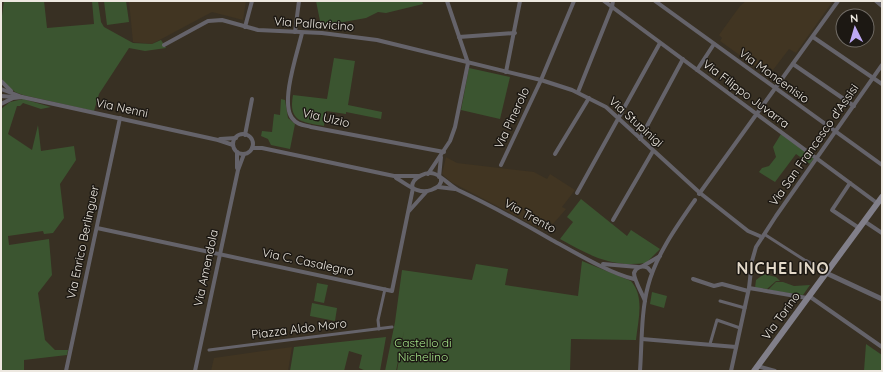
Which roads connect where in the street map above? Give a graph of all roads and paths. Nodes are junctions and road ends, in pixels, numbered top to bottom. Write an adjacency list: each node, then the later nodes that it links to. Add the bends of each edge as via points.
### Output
1 (252, 1): 14 (street)
2 (299, 1): 15 (street)
3 (447, 1): 4 (street); 19 (street)
4 (452, 1)
5 (520, 1): 17 (street)
6 (574, 1): 30 (street, Via Pinerolo)
7 (604, 1): 13 (street, Via Filippo Juvarra)
8 (613, 1): 13 (street)
9 (655, 1): 21 (street, Via Moncenisio)
10 (838, 1): 18 (street)
11 (876, 1): 12 (street)
12 (882, 6)
13 (612, 7): 20 (street, Via Filippo Juvarra); 35 (street)
14 (245, 27): 15 (street, Via Pallavicino); 22 (street, Via Pallavicino, via 222,20 212,20)
15 (295, 32): 16 (street, Via Pallavicino)
16 (302, 32): 24 (street, Via Pallavicino, via 350,35); 54 (street, Via Ulzio, via 289,95 289,112 296,122)
17 (515, 33): 19 (street); 28 (street)
18 (813, 36): 25 (street); 29 (street)
19 (459, 37): 24 (street)
20 (660, 42): 23 (street, Via Filippo Juvarra); 44 (street)
21 (714, 44): 27 (street); 34 (street, Via Moncenisio)
22 (164, 45)
23 (683, 60): 27 (street, Via Filippo Juvarra); 48 (street)
24 (468, 63): 28 (street, Via Stupinigi); 54 (street, via 455,128)
25 (793, 64): 34 (street); 41 (street)
26 (882, 65): 29 (street, Via San Francesco d'Assisi)
27 (697, 70): 42 (street, Via Filippo Juvarra)
28 (506, 72): 30 (street, Via Stupinigi)
29 (873, 78): 32 (street); 41 (street, Via San Francesco d'Assisi)
30 (541, 80): 35 (street, Via Stupinigi); 59 (street, Via Pinerolo)
31 (1, 81): 37 (street, Via Nenni)
32 (882, 84)
33 (1, 89): 37 (street, Via Nenni)
34 (775, 89): 42 (street); 45 (street, Via Moncenisio)
35 (578, 92): 38 (street, Via Stupinigi)
36 (1, 96): 37 (street, Via Nenni)
37 (22, 97): 40 (street, Via Nenni); 43 (street, Via Nenni)
38 (589, 98): 44 (street, Via Stupinigi); 56 (street)
39 (252, 99): 46 (street)
40 (1, 104)
41 (854, 106): 45 (street, Via San Francesco d'Assisi)
42 (757, 115): 58 (street, Via Filippo Juvarra); 72 (street)
43 (120, 118): 49 (street, Via Nenni); 79 (street, Via Enrico Berlinguer)
44 (620, 118): 48 (street, Via Stupinigi); 71 (street)
45 (835, 133): 58 (street, Via San Francesco d'Assisi); 60 (street, Via Moncenisio)
46 (245, 135): 47 (street); 51 (street, via 250,137)
47 (236, 138): 49 (street, Via Nenni); 50 (street)
48 (640, 139): 52 (street, Via Stupinigi)
49 (218, 140): 50 (street, Via Nenni)
50 (233, 145): 53 (street)
51 (253, 146): 55 (street); 63 (street)
52 (653, 151): 72 (street, Via Stupinigi); 77 (street)
53 (237, 152): 55 (street); 61 (street, Via Amendola)
54 (444, 152): 57 (street)
55 (244, 154): 61 (street, Via Amendola)
56 (555, 154)
57 (441, 157): 62 (street); 65 (street)
58 (817, 159): 66 (street, Via Filippo Juvarra); 82 (street, Via San Francesco d'Assisi)
59 (502, 165)
60 (882, 165)
61 (238, 170): 83 (street, Via Amendola)
62 (428, 174): 64 (street); 65 (street, Via Trento)
63 (394, 176): 64 (street); 67 (street)
64 (421, 176): 67 (street, via 413,181)
65 (440, 178): 68 (street); 69 (street, Via Trento)
66 (850, 183): 75 (street, Via Filippo Juvarra); 80 (street, via 832,210)
67 (412, 187): 70 (street, via 419,191); 76 (street)
68 (438, 187): 69 (street, Via Trento); 70 (street)
69 (456, 189): 86 (street, Via Trento)
70 (427, 191): 76 (street)
71 (577, 193)
72 (700, 194): 82 (street, Via Stupinigi, via 748,231)
73 (882, 197): 75 (main road, Via Torino)
74 (695, 200): 84 (street)
75 (877, 203): 78 (main road, Via Torino)
76 (408, 213): 94 (street, Via C. Casalegno, via 392,290)
77 (613, 220)
78 (864, 221): 80 (main road, Via Torino); 81 (street)
79 (97, 228): 83 (street, Via C. Casalegno); 110 (street, Via Enrico Berlinguer)
80 (858, 228): 88 (main road, Via Torino)
81 (882, 233)
82 (763, 235): 85 (street, Via Stupinigi); 95 (street, Via San Francesco d'Assisi, via 752,261)
83 (219, 253): 94 (street, Via C. Casalegno); 111 (street, Via Amendola)
84 (660, 256): 87 (street); 89 (street)
85 (806, 261): 88 (street, Via Stupinigi)
86 (594, 262): 87 (street, Via Trento); 90 (street, Via Trento)
87 (640, 267): 89 (street, via 650,269); 90 (street, via 634,273)
88 (826, 273): 96 (main road, Via Torino); 97 (street)
89 (652, 275): 92 (street)
90 (634, 279): 93 (street)
91 (693, 279): 95 (street, via 714,286 722,284)
92 (650, 281): 93 (street); 99 (street)
93 (638, 283): 99 (street)
94 (385, 289): 103 (street, via 378,320)
95 (749, 289): 96 (street); 100 (street, Via San Francesco d'Assisi)
96 (808, 297): 107 (street); 109 (main road, Via Torino)
97 (882, 299)
98 (720, 301): 100 (street)
99 (645, 302): 104 (street)
100 (744, 308): 102 (street, Via San Francesco d'Assisi)
101 (392, 327): 103 (street, Piazza Aldo Moro)
102 (740, 328): 105 (street, via 717,320); 106 (street, Via San Francesco d'Assisi)
103 (379, 329): 108 (street, Piazza Aldo Moro)
104 (642, 339): 105 (street); 112 (street)
105 (710, 344): 106 (street)
106 (736, 347): 113 (street, Via San Francesco d'Assisi)
107 (882, 347)
108 (209, 350)
109 (756, 368): 114 (street)
110 (66, 371)
111 (195, 371)
112 (640, 371)
113 (731, 371)
114 (775, 371)

